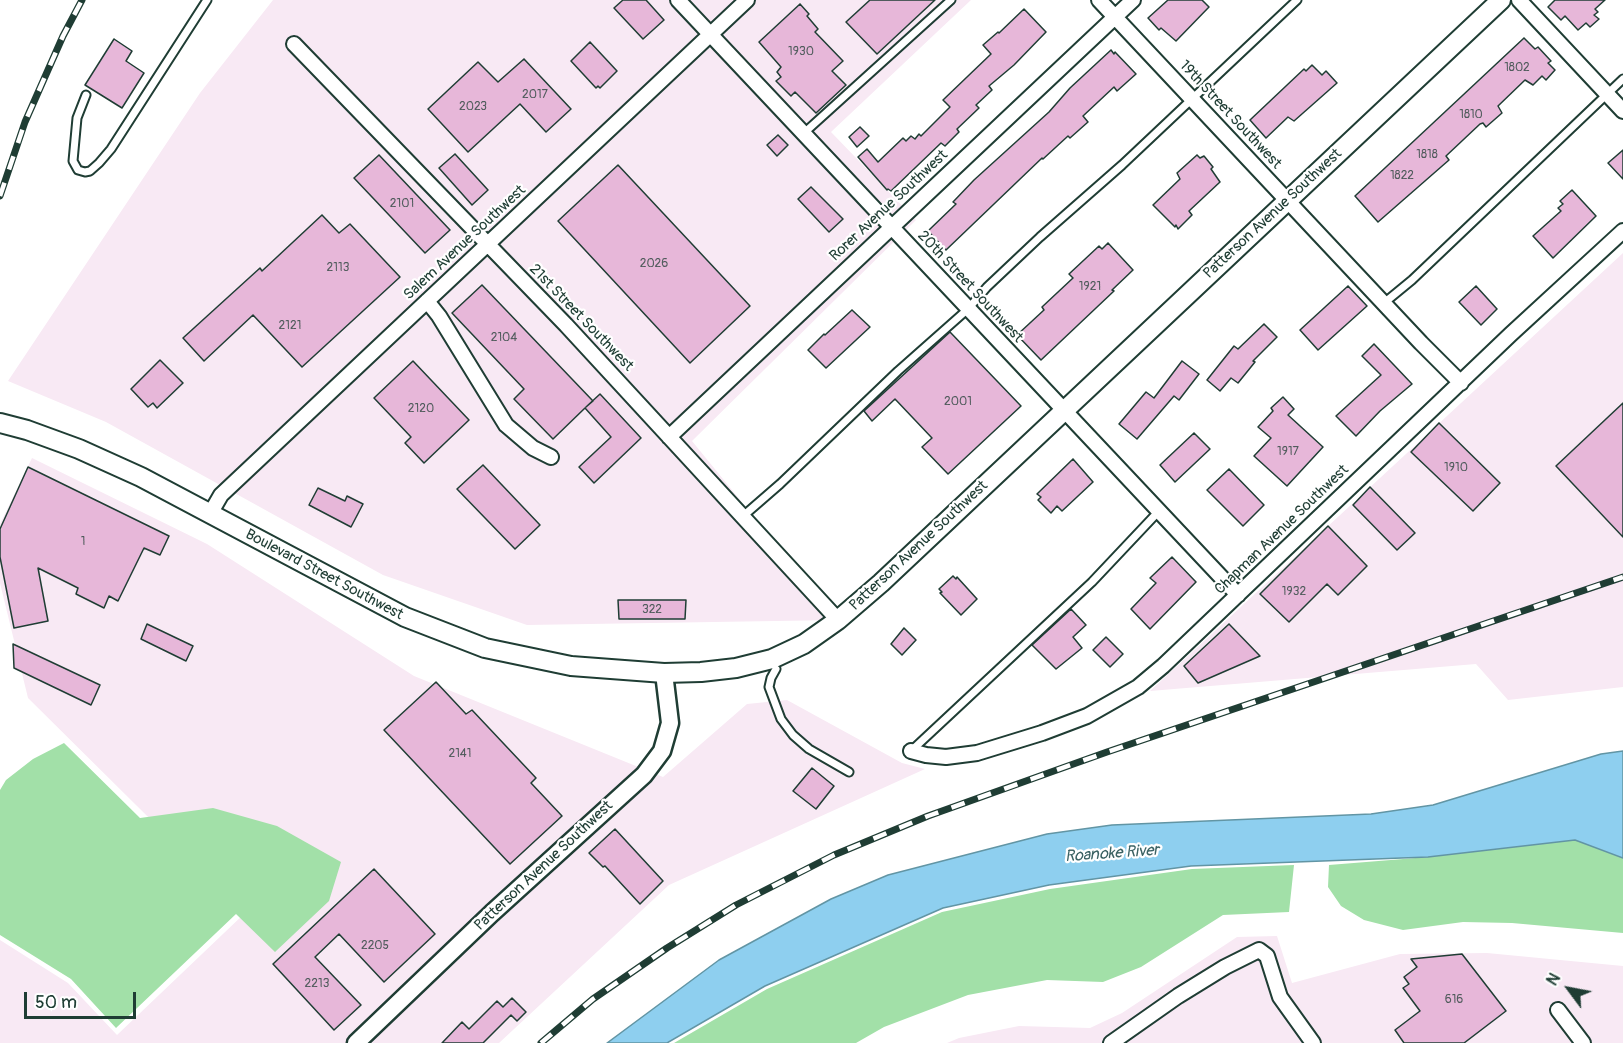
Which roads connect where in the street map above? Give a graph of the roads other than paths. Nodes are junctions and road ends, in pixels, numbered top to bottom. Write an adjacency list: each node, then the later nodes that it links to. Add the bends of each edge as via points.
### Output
1 (207, 0): 15 (lane, via 111,149 85,172 78,170 73,161 77,118)
2 (678, 0): 11 (street, 20th Street Southwest)
3 (747, 0): 11 (street, Salem Avenue Southwest)
4 (951, 0): 18 (lane)
5 (1099, 0): 10 (street, 19th Street Southwest)
6 (1133, 0): 10 (street, Rorer Avenue Southwest)
7 (1297, 0): 16 (lane)
8 (1501, 0): 19 (main road, Patterson Avenue Southwest)
9 (1519, 0): 14 (street)
10 (1115, 17): 16 (street, 19th Street Southwest); 20 (street, Rorer Avenue Southwest)
11 (711, 34): 18 (street, 20th Street Southwest); 22 (street, Salem Avenue Southwest)
12 (294, 44): 22 (street, 21st Street Southwest)
13 (1623, 79): 14 (lane)
14 (1607, 94): 17 (street); 24 (lane)
15 (87, 95)
16 (1192, 100): 19 (street, 19th Street Southwest); 25 (lane, via 1033,244)
17 (1623, 111)
18 (804, 133): 20 (street, 20th Street Southwest)
19 (1287, 201): 24 (street, 19th Street Southwest); 27 (main road, Patterson Avenue Southwest)
20 (891, 226): 25 (street, 20th Street Southwest); 29 (street, Rorer Avenue Southwest)
21 (1623, 231): 26 (street, Chapman Avenue Southwest)
22 (487, 245): 23 (street, Salem Avenue Southwest); 29 (street, 21st Street Southwest)
23 (427, 301): 30 (street, via 506,425 520,439); 32 (street, Salem Avenue Southwest, via 221,495)
24 (1384, 303): 26 (street, 19th Street Southwest)
25 (968, 309): 27 (street, 20th Street Southwest); 33 (lane)
26 (1461, 383): 34 (street, Chapman Avenue Southwest)
27 (1064, 411): 31 (street, 20th Street Southwest); 35 (main road, Patterson Avenue Southwest)
28 (0, 423): 32 (main road, Boulevard Street Southwest, via 79,449)
29 (669, 437): 33 (street, 21st Street Southwest)
30 (551, 457)
31 (1159, 511): 34 (street, 20th Street Southwest); 38 (lane, via 1092,582)
32 (210, 514): 37 (main road, Boulevard Street Southwest, via 373,601 449,636 485,648 572,666)
33 (742, 517): 35 (street, 21st Street Southwest)
34 (1238, 595): 38 (street, Chapman Avenue Southwest, via 1137,687 1087,716 965,756)
35 (838, 620): 36 (main road, Patterson Avenue Southwest)
36 (774, 664): 37 (main road, Patterson Avenue Southwest); 39 (lane, via 769,687 781,718 809,749)
37 (664, 673): 41 (street, Patterson Avenue Southwest, via 670,723 662,751 644,774)
38 (911, 751)
39 (849, 772)
40 (1558, 1010): 44 (street)
41 (356, 1043)
42 (1110, 1043): 43 (street, via 1178,996 1259,950 1267,956 1280,997)
43 (1313, 1043)
44 (1582, 1043)

